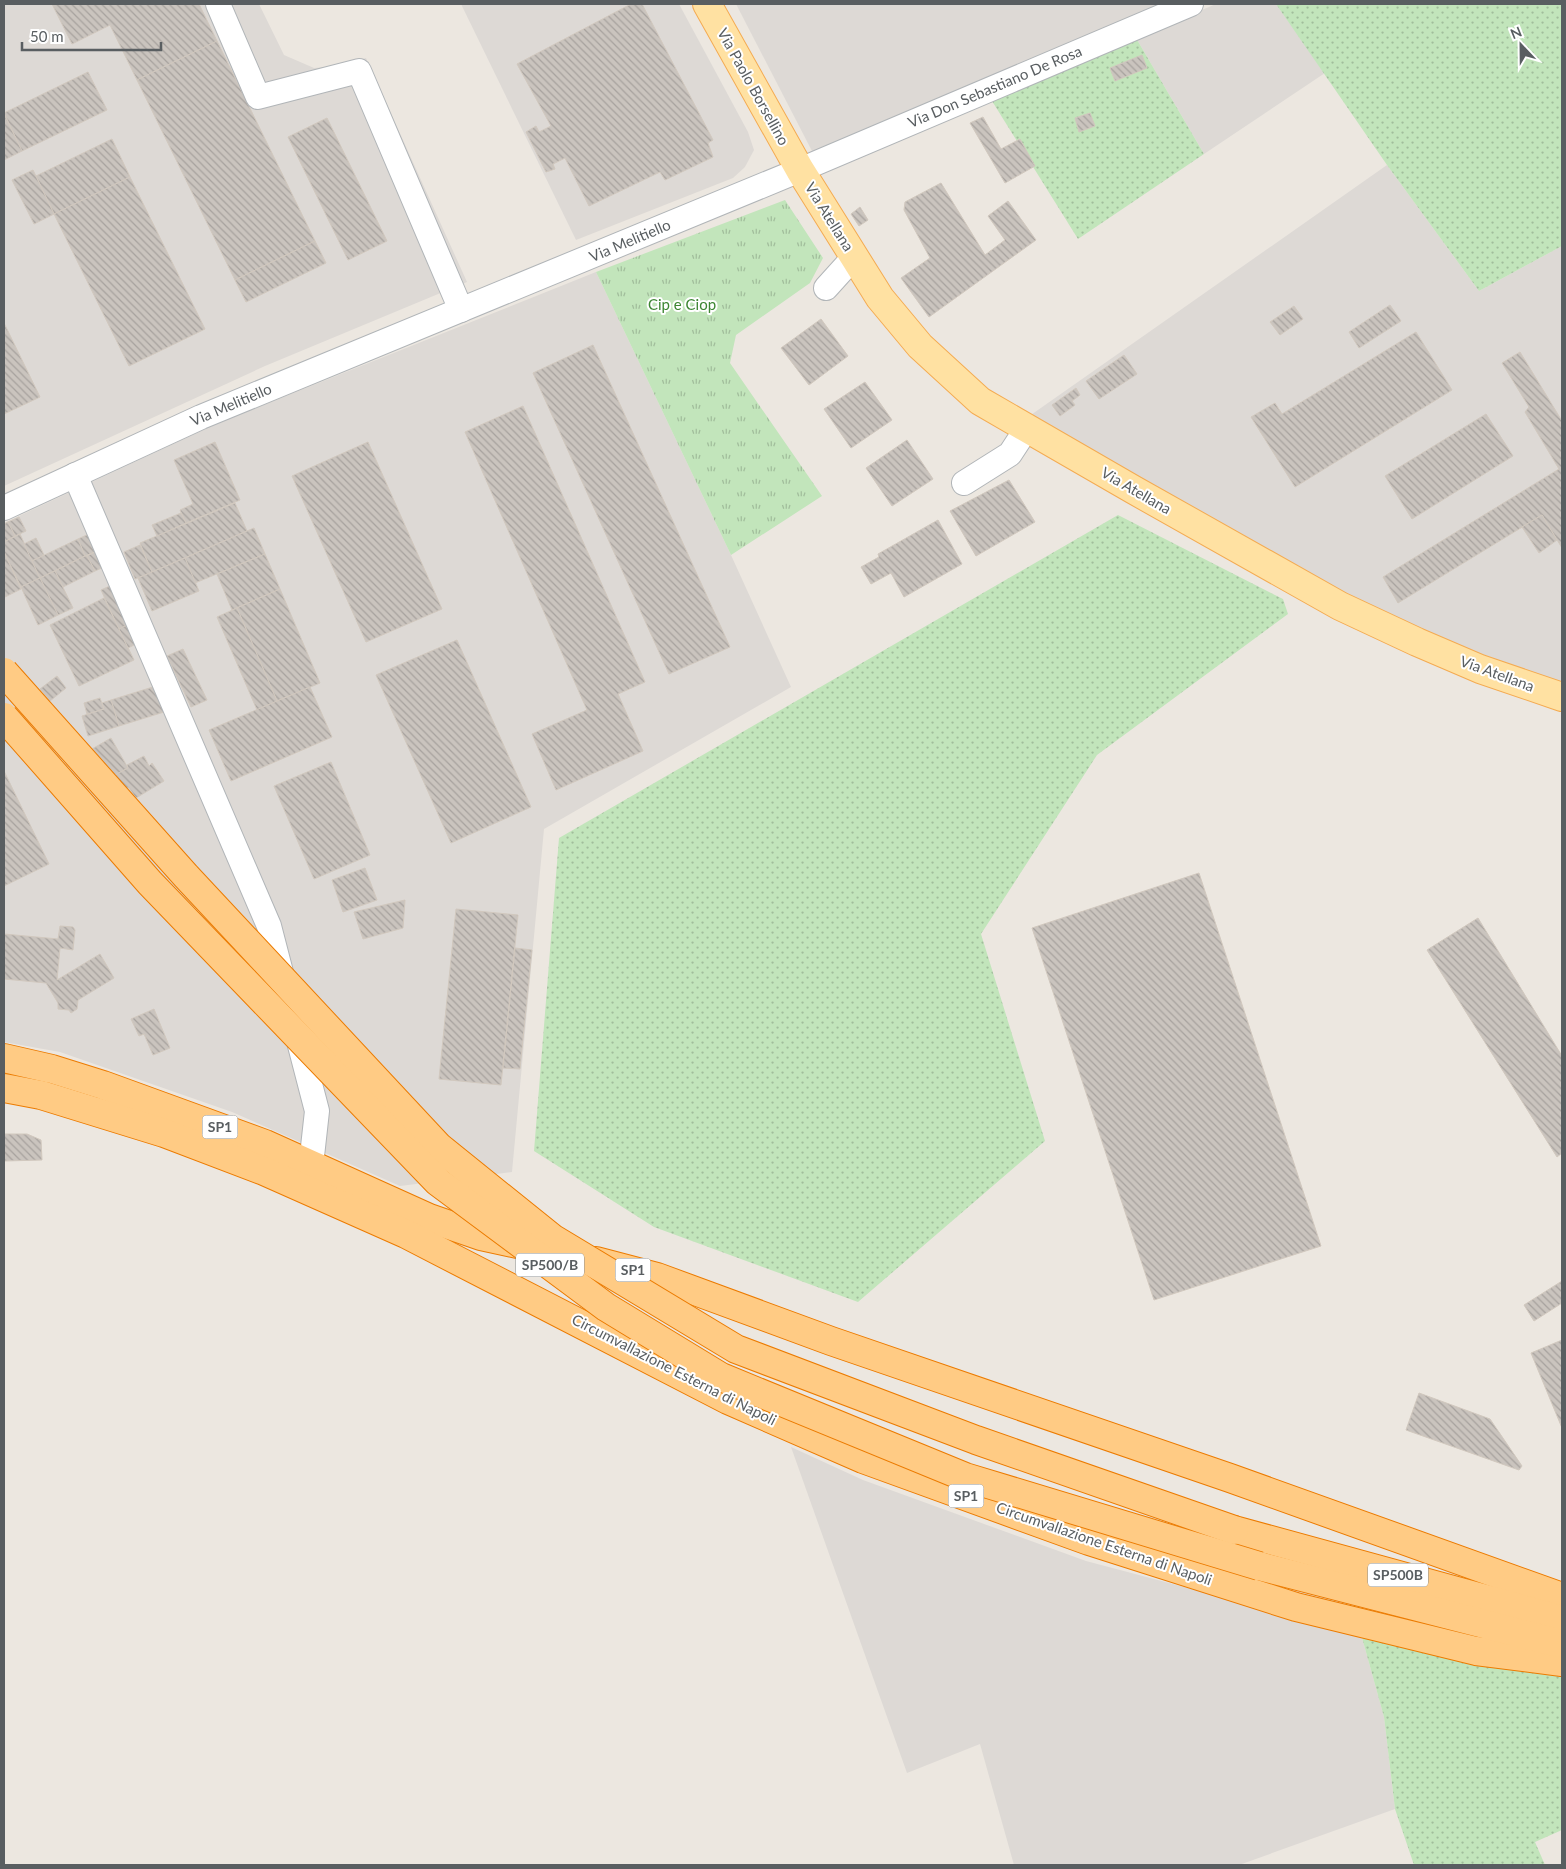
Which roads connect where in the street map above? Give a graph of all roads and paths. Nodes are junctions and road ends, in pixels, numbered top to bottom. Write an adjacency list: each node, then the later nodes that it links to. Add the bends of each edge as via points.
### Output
1 (218, 4): 7 (street, via 258,97 359,71)
2 (707, 4): 4 (main road, Via Paolo Borsellino)
3 (1191, 4): 4 (street, Via Don Sebastiano De Rosa)
4 (800, 170): 5 (main road, Via Atellana); 7 (street, Via Melitiello, via 603,261)
5 (854, 257): 6 (street); 8 (main road, Via Atellana, via 880,298 920,346 980,401)
6 (826, 288)
7 (461, 310): 9 (street, Via Melitiello, via 201,417)
8 (1027, 428): 10 (street, via 1010,454); 13 (main road, Via Atellana, via 1340,606 1480,669)
9 (75, 475): 11 (street, Via Melitiello); 17 (street, via 270,926 317,1111)
10 (964, 483)
11 (4, 508)
12 (4, 672): 18 (highway, SP500/B, bridge, via 186,876 439,1147 552,1238 736,1349 976,1440)
13 (1562, 698)
14 (4, 717): 19 (highway, SP500/B, bridge, via 150,883 438,1182 606,1307 721,1377 965,1477)
15 (4, 1058): 17 (highway, SP1, via 103,1085 265,1144)
16 (4, 1088): 23 (highway, Circumvallazione Esterna di Napoli / SP1, via 40,1095 164,1133 264,1171 406,1234 728,1400 864,1459 1089,1541 1296,1607 1476,1651)
17 (311, 1165): 20 (highway, SP1, via 480,1236 657,1277)
18 (1234, 1530): 21 (highway, SP500B)
19 (1259, 1566): 22 (highway, SP500B)
20 (1562, 1597)
21 (1562, 1620)
22 (1562, 1644)
23 (1562, 1662)

